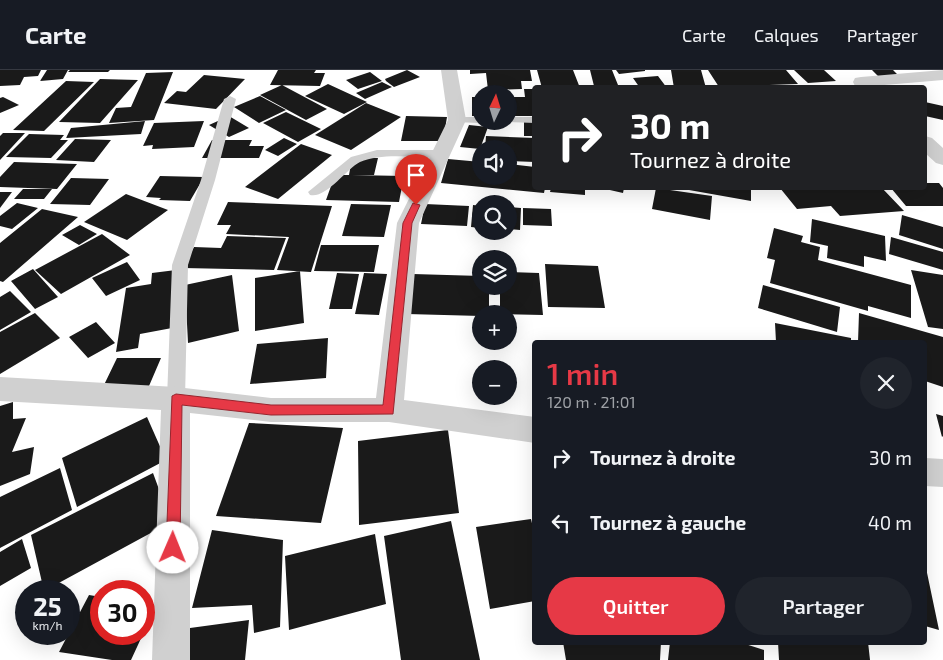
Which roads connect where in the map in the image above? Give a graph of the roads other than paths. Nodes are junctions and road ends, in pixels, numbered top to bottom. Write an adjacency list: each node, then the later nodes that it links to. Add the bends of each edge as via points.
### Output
1 (449, 70): 6 (street)
2 (848, 70): 4 (street)
3 (943, 75): 4 (street)
4 (864, 85)
5 (230, 99): 15 (lane, via 180,265)
6 (457, 120): 7 (lane); 11 (street)
7 (472, 120)
8 (518, 120): 9 (lane)
9 (532, 120)
10 (927, 144): 12 (street)
11 (441, 154): 13 (lane, via 377,154 355,160); 16 (street, via 408,223)
12 (943, 159)
13 (314, 192)
14 (0, 389): 15 (street)
15 (176, 399): 16 (street, via 271,410); 20 (street)
16 (389, 410): 17 (street)
17 (532, 430)
18 (927, 472): 19 (street)
19 (943, 473)
20 (171, 660)

